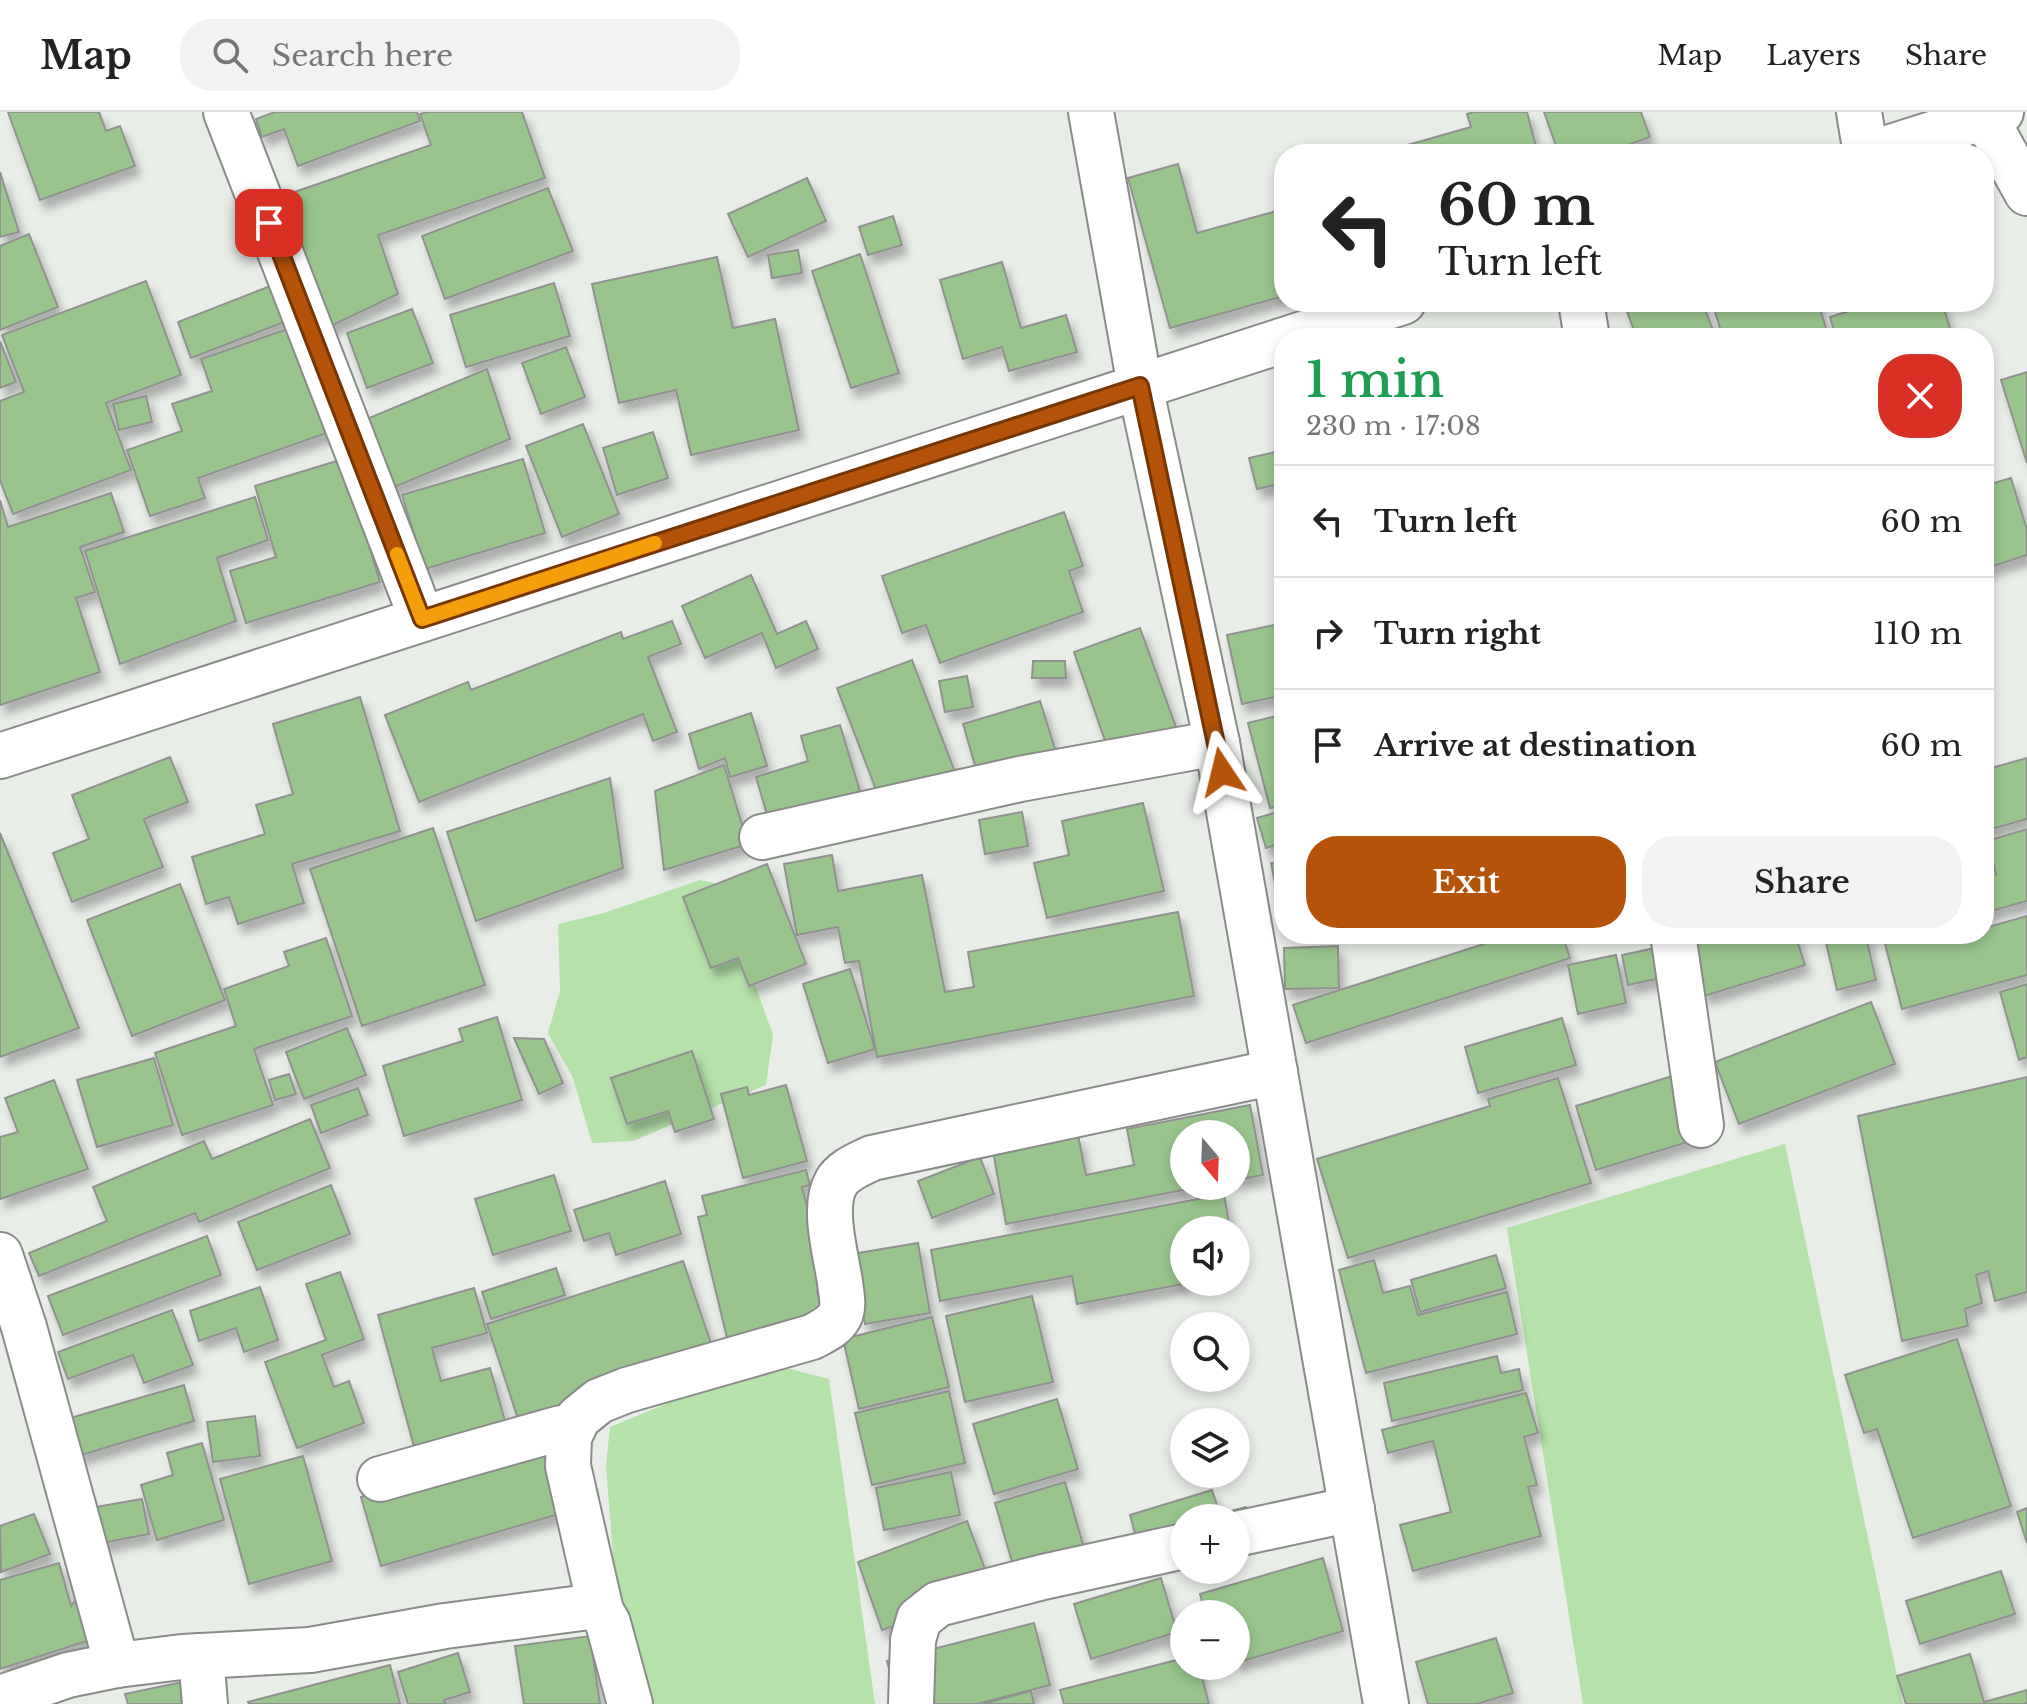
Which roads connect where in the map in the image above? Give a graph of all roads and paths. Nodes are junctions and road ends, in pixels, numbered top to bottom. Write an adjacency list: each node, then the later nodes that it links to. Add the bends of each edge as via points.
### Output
1 (226, 112): 12 (street)
2 (1091, 112): 11 (street)
3 (1859, 112): 5 (street)
4 (1993, 115): 6 (street); 7 (street)
5 (1866, 144)
6 (1900, 144)
7 (2027, 193)
8 (1372, 312): 9 (street)
9 (1321, 328)
10 (1274, 343): 11 (street)
11 (1140, 386): 12 (street); 13 (street)
12 (422, 619): 14 (street)
13 (1217, 743): 15 (street, via 1020,779); 17 (street)
14 (0, 756)
15 (762, 837)
16 (1674, 944): 18 (street)
17 (1275, 1072): 20 (street, via 872,1158 851,1168 831,1195 842,1299 830,1328 599,1401 578,1418); 22 (street)
18 (1701, 1125)
19 (0, 1255): 27 (street)
20 (569, 1437): 21 (street, via 561,1428); 25 (street, via 568,1466)
21 (380, 1479)
22 (1352, 1509): 23 (street); 32 (street)
23 (1250, 1531)
24 (1170, 1549): 31 (street, via 938,1604 919,1619 913,1640)
25 (601, 1611): 26 (street, via 589,1607 460,1624 310,1650); 30 (street)
26 (201, 1656): 27 (street); 29 (street)
27 (117, 1665): 28 (street)
28 (0, 1698)
29 (205, 1704)
30 (630, 1704)
31 (911, 1704)
32 (1386, 1704)

